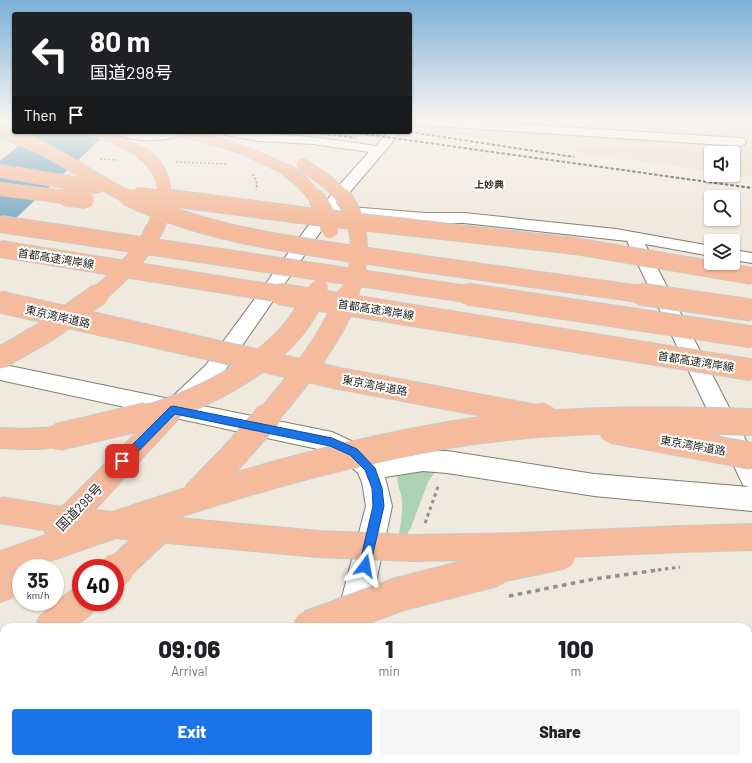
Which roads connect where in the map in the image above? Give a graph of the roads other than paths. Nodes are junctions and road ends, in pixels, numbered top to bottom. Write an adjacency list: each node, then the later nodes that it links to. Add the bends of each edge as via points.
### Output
1 (57, 157): 17 (highway, bridge, via 101,184 142,204 174,216 236,233 336,250)
2 (145, 157): 19 (highway, bridge, via 159,171 164,182 165,196 162,217 150,241 113,282 73,314)
3 (259, 157): 24 (highway, bridge, via 299,179 316,196 327,217 330,234 329,258 321,284 308,309 291,331 245,370 171,408 142,418 58,437)
4 (285, 157): 34 (highway, bridge, via 328,182 349,206 358,232 359,246 356,274 350,292 336,324 322,347 278,404 226,464)
5 (373, 157): 8 (street)
6 (0, 171): 15 (highway, bridge, via 161,197 575,246)
7 (0, 188): 15 (highway, bridge, via 266,223)
8 (327, 210): 10 (street, via 425,218 464,218); 22 (street, via 214,370)
9 (0, 224): 18 (highway, bridge)
10 (634, 238): 12 (street); 27 (street)
11 (0, 249): 20 (highway, 首都高速湾岸線, bridge)
12 (704, 250)
13 (740, 256): 14 (street)
14 (752, 258)
15 (752, 277)
16 (0, 302): 25 (highway, 東京湾岸道路, bridge, via 337,378)
17 (752, 310)
18 (752, 337)
19 (0, 358)
20 (752, 370)
21 (0, 372): 22 (street)
22 (173, 410): 26 (street, via 332,442 354,452); 36 (highway, 国道298号)
23 (752, 422): 35 (highway, bridge, via 684,419 523,426 364,452 215,491)
24 (0, 438)
25 (752, 456)
26 (370, 468): 29 (street, via 423,461 447,462 594,485); 40 (street, via 377,488 379,506)
27 (752, 477)
28 (0, 496): 31 (highway, bridge)
29 (752, 499)
30 (0, 510): 31 (highway, bridge, via 62,520)
31 (141, 528): 33 (highway, bridge, via 318,544 412,548 520,546)
32 (752, 537): 33 (highway)
33 (684, 552): 39 (highway, bridge, via 592,550 514,565 430,585)
34 (124, 562)
35 (0, 565)
36 (0, 587)
37 (72, 610): 38 (highway)
38 (56, 623)
39 (321, 623)
40 (351, 623)

